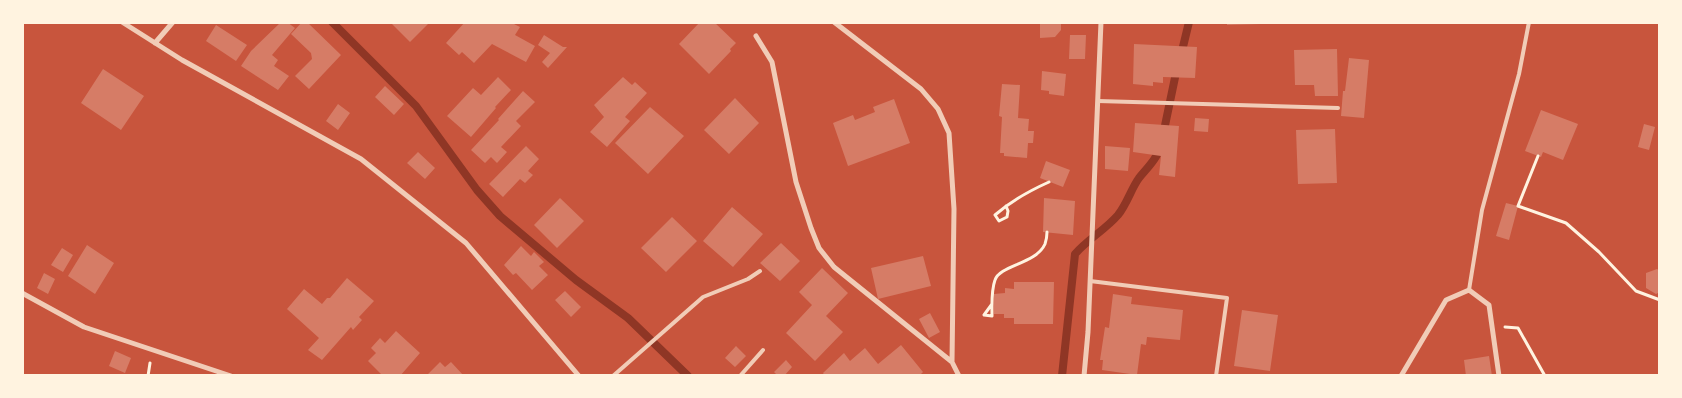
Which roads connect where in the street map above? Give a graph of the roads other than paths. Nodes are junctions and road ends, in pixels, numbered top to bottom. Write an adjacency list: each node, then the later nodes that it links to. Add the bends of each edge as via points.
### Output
1 (122, 22): 7 (street)
2 (173, 22): 7 (street)
3 (834, 22): 15 (street, via 921,88 938,109 949,134 954,209)
4 (1101, 22): 8 (street)
5 (1529, 22): 12 (lane, via 1519,74 1482,210)
6 (756, 36): 15 (street, via 772,62 796,182 819,248 834,267)
7 (155, 43): 17 (street, via 361,159 466,242)
8 (1098, 101): 9 (lane); 11 (street)
9 (1338, 108)
10 (760, 271): 18 (lane, via 703,297)
11 (1090, 281): 21 (street); 22 (lane, via 1226,298)
12 (1469, 290): 23 (street, via 1446,300); 24 (street, via 1488,305)
13 (22, 293): 16 (street, via 84,327)
14 (763, 350): 19 (lane)
15 (952, 362): 20 (street)
16 (231, 376)
17 (579, 376)
18 (613, 376)
19 (740, 376)
20 (960, 376)
21 (1084, 376)
22 (1216, 376)
23 (1401, 376)
24 (1499, 376)

